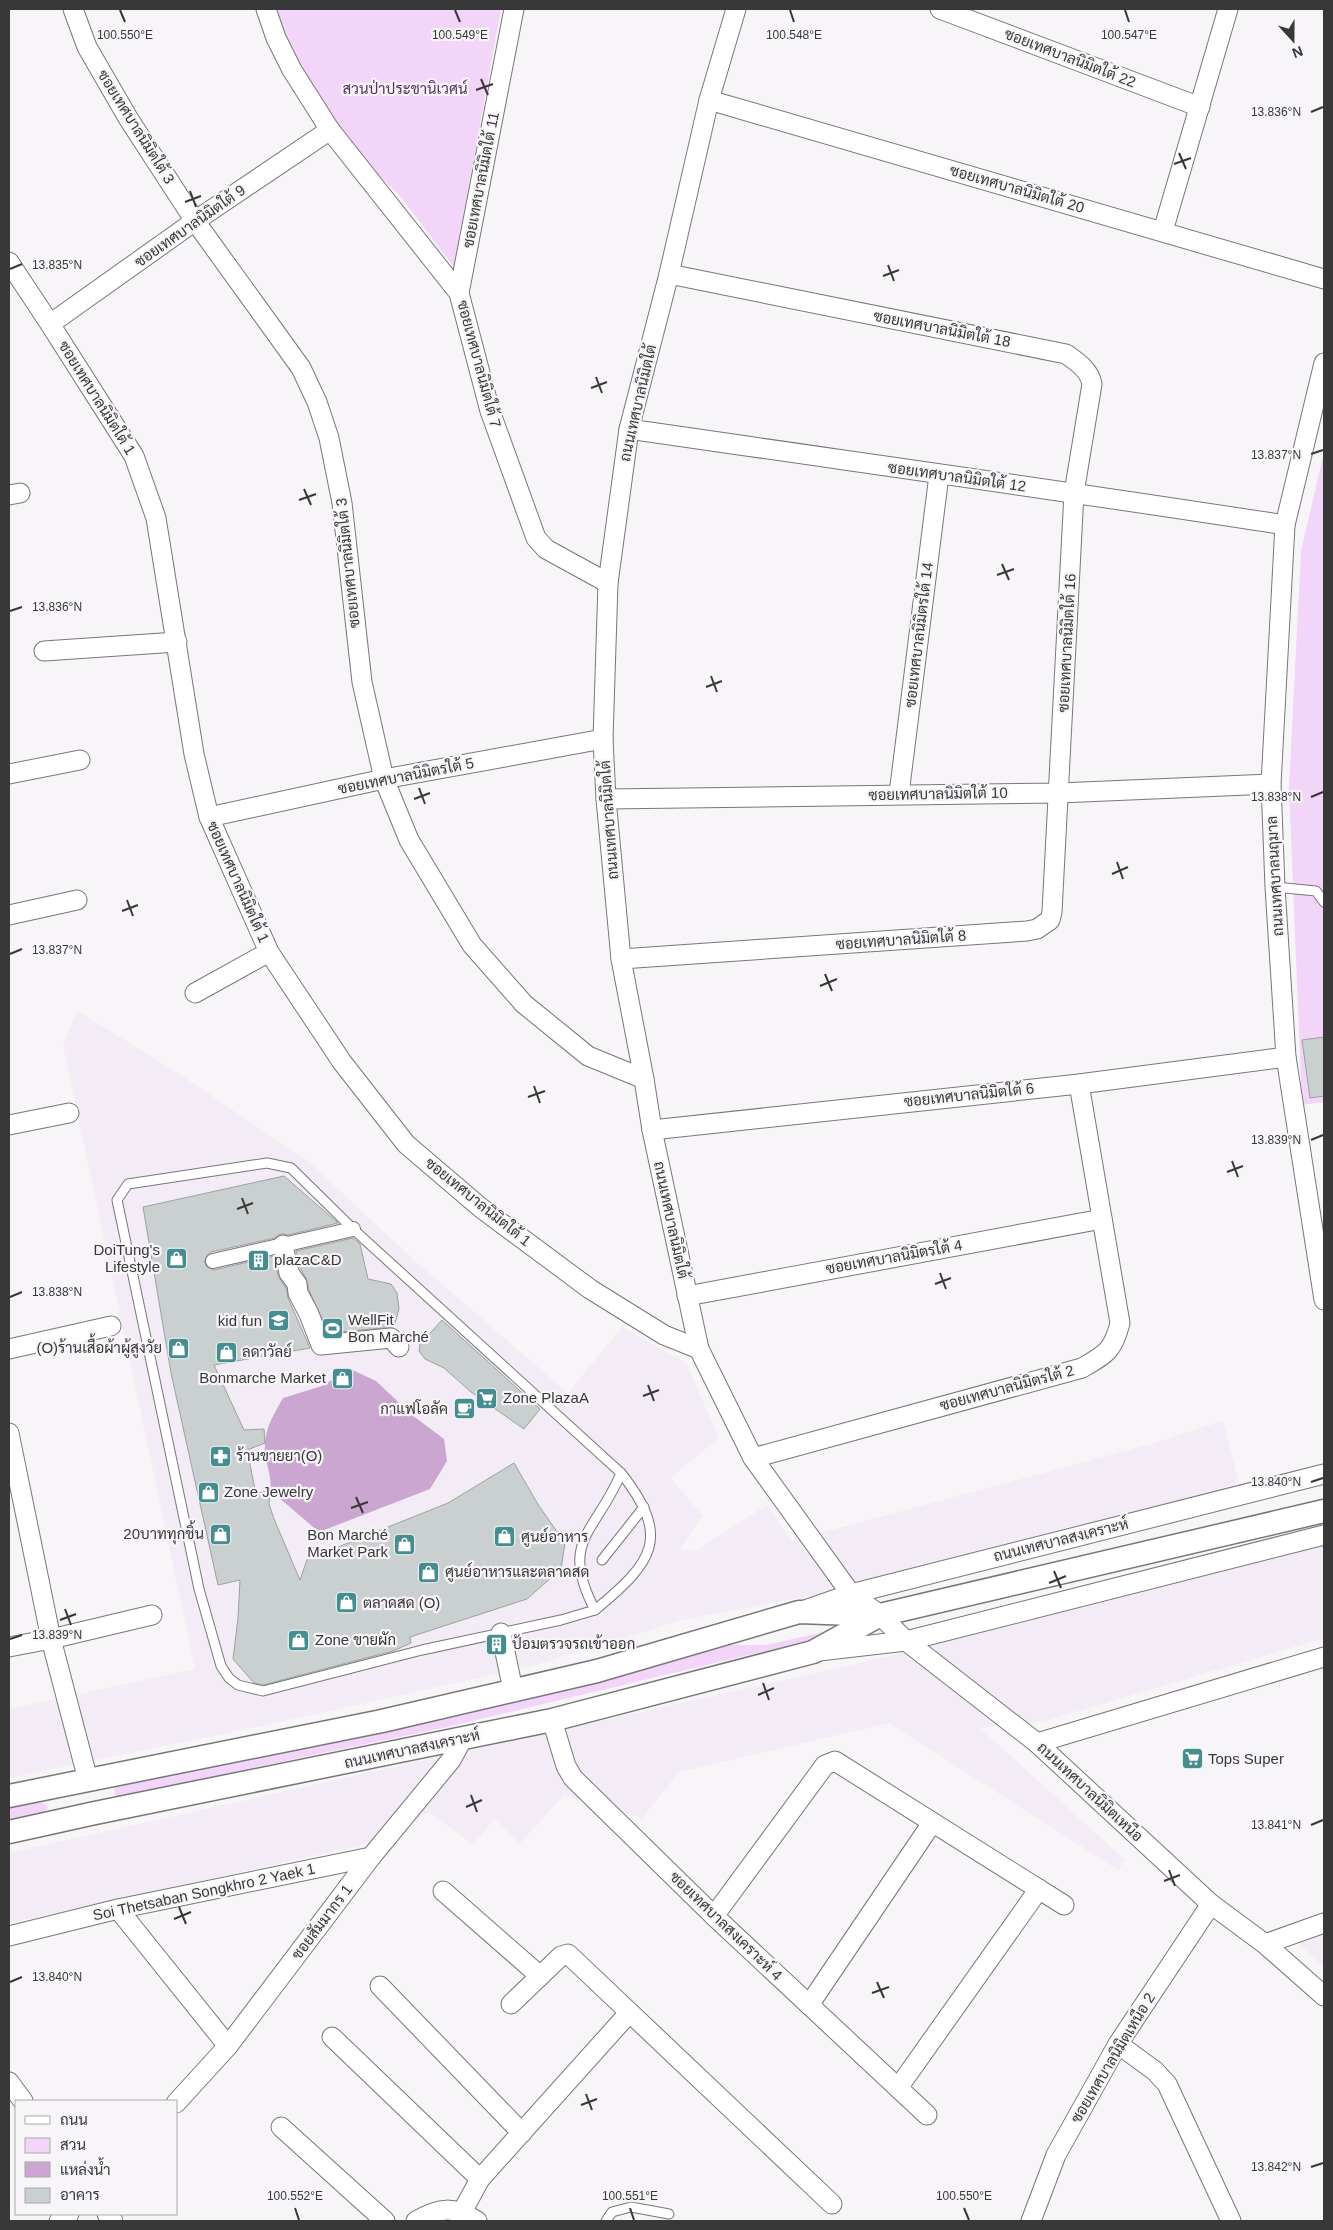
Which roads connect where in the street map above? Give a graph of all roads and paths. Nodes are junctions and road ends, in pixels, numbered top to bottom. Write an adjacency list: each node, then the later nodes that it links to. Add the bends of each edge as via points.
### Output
1 (73, 9): 10 (street, ซอยเทศบาลนิมิตใต้ 3, via 87,47 128,118)
2 (266, 9): 9 (street, ซอยเทศบาลนิมิตใต้ 7, via 292,70)
3 (514, 9): 15 (street, ซอยเทศบาลนิมิตใต้ 11)
4 (736, 9): 7 (street, ถนนเทศบาลนิมิตใต้)
5 (940, 9): 8 (street, ซอยเทศบาลนิมิตใต้ 22)
6 (1228, 9): 8 (street)
7 (709, 100): 11 (street, ซอยเทศบาลนิมิตใต้ 20); 13 (street, ถนนเทศบาลนิมิตใต้)
8 (1200, 107): 11 (street)
9 (330, 130): 10 (street, ซอยเทศบาลนิมิตใต้ 9); 15 (street, ซอยเทศบาลนิมิตใต้ 7)
10 (195, 221): 16 (street, ซอยเทศบาลนิมิตใต้ 9); 28 (street, ซอยเทศบาลนิมิตใต้ 3, via 301,368 317,402 329,438 342,503 362,682)
11 (1163, 231): 14 (street, ซอยเทศบาลนิมิตใต้ 20)
12 (9, 262): 16 (street, ซอยเทศบาลนิมิตใต้ 1)
13 (669, 274): 18 (street, ถนนเทศบาลนิมิตใต้); 20 (street, ซอยเทศบาลนิมิตใต้ 18, via 1066,354 1090,376 1092,384)
14 (1324, 279)
15 (459, 293): 22 (street, ซอยเทศบาลนิมิตใต้ 7, via 490,411 536,538 546,549)
16 (50, 324): 23 (street, ซอยเทศบาลนิมิตใต้ 1, via 134,456 156,518)
17 (1324, 363): 21 (street, ถนนเทศบาลนฤมาล)
18 (629, 429): 19 (street, ซอยเทศบาลนิมิตใต้ 12); 22 (street, ถนนเทศบาลนิมิตใต้)
19 (939, 475): 20 (street, ซอยเทศบาลนิมิตใต้ 12); 31 (street, ซอยเทศบาลนิมิตรใต้ 14)
20 (1074, 493): 21 (street, ซอยเทศบาลนิมิตใต้ 12); 30 (street, ซอยเทศบาลนิมิตใต้ 16)
21 (1285, 525): 29 (street, ถนนเทศบาลนฤมาล)
22 (608, 583): 25 (street, ถนนเทศบาลนิมิตใต้)
23 (177, 642): 24 (street); 33 (street, ซอยเทศบาลนิมิตใต้ 1, via 194,754)
24 (44, 651)
25 (603, 739): 28 (street, ซอยเทศบาลนิมิตรใต้ 5); 32 (street, ถนนเทศบาลนิมิตใต้)
26 (80, 760): 27 (street)
27 (9, 774)
28 (384, 779): 33 (street, ซอยเทศบาลนิมิตรใต้ 5); 42 (street, ซอยเทศบาลนิมิตใต้ 3, via 409,840 472,944 524,1004 588,1056)
29 (1271, 784): 30 (street, ซอยเทศบาลนิมิตใต้ 10); 34 (street, ถนนเทศบาลนฤมาล)
30 (1059, 792): 31 (street, ซอยเทศบาลนิมิตใต้ 10); 39 (street, ซอยเทศบาลนิมิตใต้ 8, via 1052,912 1050,920 1037,929)
31 (900, 794): 32 (street, ซอยเทศบาลนิมิตใต้ 10)
32 (606, 799): 39 (street, ถนนเทศบาลนิมิตใต้)
33 (210, 818): 38 (street, ซอยเทศบาลนิมิตใต้ 1)
34 (1275, 888): 36 (lane, via 1316,891); 41 (street, ถนนเทศบาลนฤมาล)
35 (77, 900): 37 (street)
36 (1324, 902)
37 (9, 915)
38 (269, 952): 40 (street); 56 (street, ซอยเทศบาลนิมิตใต้ 1, via 342,1062 406,1144 481,1208 590,1289 664,1335)
39 (621, 959): 42 (street, ถนนเทศบาลนิมิตใต้)
40 (194, 993)
41 (1286, 1057): 43 (street, ซอยเทศบาลนิมิตใต้ 6); 51 (street, ถนนเทศบาลนฤมาล)
42 (644, 1079): 46 (street, ถนนเทศบาลนิมิตใต้)
43 (1079, 1084): 46 (street, ซอยเทศบาลนิมิตใต้ 6); 47 (street, ซอยเทศบาลนิมิตรใต้ 2)
44 (69, 1113): 45 (street)
45 (9, 1125)
46 (652, 1130): 52 (street, ถนนเทศบาลนิมิตใต้)
47 (1102, 1219): 52 (street, ซอยเทศบาลนิมิตรใต้ 4); 58 (street, ซอยเทศบาลนิมิตรใต้ 2, via 1120,1323 1115,1342 1106,1354 1082,1368)
48 (352, 1229): 49 (street); 59 (lane); 71 (lane, via 291,1168 267,1163 128,1184 117,1200 199,1590 221,1666 228,1678 238,1685 263,1691)
49 (283, 1245): 50 (street); 54 (street, via 289,1273 297,1284 321,1345 391,1338)
50 (214, 1261)
51 (1323, 1289)
52 (687, 1296): 56 (street, ถนนเทศบาลนิมิตใต้)
53 (111, 1326): 55 (street)
54 (399, 1347)
55 (9, 1349)
56 (700, 1349): 58 (street, ถนนเทศบาลนิมิตใต้)
57 (9, 1433): 61 (street)
58 (754, 1458): 66 (street, ถนนเทศบาลนิมิตใต้)
59 (621, 1473): 62 (lane); 67 (lane, via 614,1490 587,1531 579,1552 580,1574)
60 (1324, 1474): 66 (street, ถนนเทศบาลสงเคราะห์)
61 (16, 1502): 72 (street)
62 (644, 1506): 65 (lane); 67 (lane, via 652,1532 642,1564 623,1587)
63 (1324, 1511): 70 (street, ถนนเทศบาลสงเคราะห์)
64 (1324, 1535): 73 (street, ถนนเทศบาลสงเคราะห์)
65 (602, 1560)
66 (851, 1594): 68 (street, ถนนเทศบาลสงเคราะห์); 70 (street, ถนนเทศบาลนิมิตเหนือ)
67 (595, 1610): 71 (lane)
68 (800, 1612): 70 (street, ถนนเทศบาลสงเคราะห์); 77 (street, ถนนเทศบาลสงเคราะห์, via 597,1671)
69 (152, 1615): 72 (street)
70 (880, 1615): 73 (street, ถนนเทศบาลนิมิตเหนือ); 75 (street, ถนนเทศบาลสงเคราะห์)
71 (501, 1633): 77 (street)
72 (52, 1639): 74 (street); 81 (street)
73 (906, 1641): 75 (street, ถนนเทศบาลสงเคราะห์); 80 (street, ถนนเทศบาลนิมิตเหนือ)
74 (9, 1646)
75 (813, 1652): 78 (street, ถนนเทศบาลสงเคราะห์)
76 (1324, 1657): 80 (street)
77 (513, 1690): 81 (street, ถนนเทศบาลสงเคราะห์, via 382,1721)
78 (552, 1720): 79 (street, ถนนเทศบาลสงเคราะห์); 92 (street, ซอยเทศบาลสงเคราะห์ 4, via 566,1766 574,1778)
79 (463, 1738): 83 (street, ถนนเทศบาลสงเคราะห์); 86 (street, ซอยสัมมากร 1, via 451,1760)
80 (1037, 1743): 89 (street, ถนนเทศบาลนิมิตเหนือ)
81 (88, 1780): 82 (street, ถนนเทศบาลสงเคราะห์); 83 (street)
82 (9, 1796)
83 (96, 1813): 85 (street, ถนนเทศบาลสงเคราะห์)
84 (932, 1824): 87 (street); 92 (street, via 835,1761 831,1762 825,1765); 100 (street)
85 (9, 1832)
86 (371, 1857): 91 (street, Soi Thetsaban Songkhro 2 Yaek 1); 104 (street, ซอยสัมมากร 1)
87 (1039, 1889): 90 (street); 106 (street)
88 (443, 1891): 96 (street)
89 (1211, 1904): 95 (street, ถนนเทศบาลนิมิตเหนือ); 103 (street, ซอยเทศบาลนิมิตเหนือ 2)
90 (1064, 1905)
91 (118, 1909): 94 (street, Soi Thetsaban Songkhro 2 Yaek 1); 104 (street)
92 (714, 1916): 100 (street, ซอยเทศบาลสงเคราะห์ 4)
93 (1324, 1923): 95 (street)
94 (9, 1936)
95 (1265, 1944): 98 (street, ถนนเทศบาลนิมิตเหนือ)
96 (540, 1976): 99 (street); 101 (street, via 561,1956 568,1954)
97 (380, 1986): 111 (street)
98 (1324, 1996)
99 (511, 2004)
100 (809, 2005): 106 (street, ซอยเทศบาลสงเคราะห์ 4)
101 (629, 2013): 111 (street); 113 (street)
102 (332, 2037): 112 (street)
103 (1118, 2044): 119 (street, ซอยเทศบาลนิมิตเหนือ 2, via 1056,2155); 120 (street, via 1167,2084)
104 (228, 2046): 108 (street, ซอยสัมมากร 1)
105 (9, 2082): 107 (street)
106 (898, 2088): 109 (street, ซอยเทศบาลสงเคราะห์ 4)
107 (22, 2100)
108 (178, 2101)
109 (927, 2115)
110 (281, 2127): 116 (street)
111 (522, 2133): 112 (street)
112 (480, 2179): 115 (street)
113 (832, 2204)
114 (669, 2214): 118 (lane, via 631,2207 612,2212)
115 (470, 2216): 117 (street, via 440,2209)
116 (384, 2221)
117 (416, 2221)
118 (606, 2221)
119 (1031, 2221)
120 (1232, 2221)

